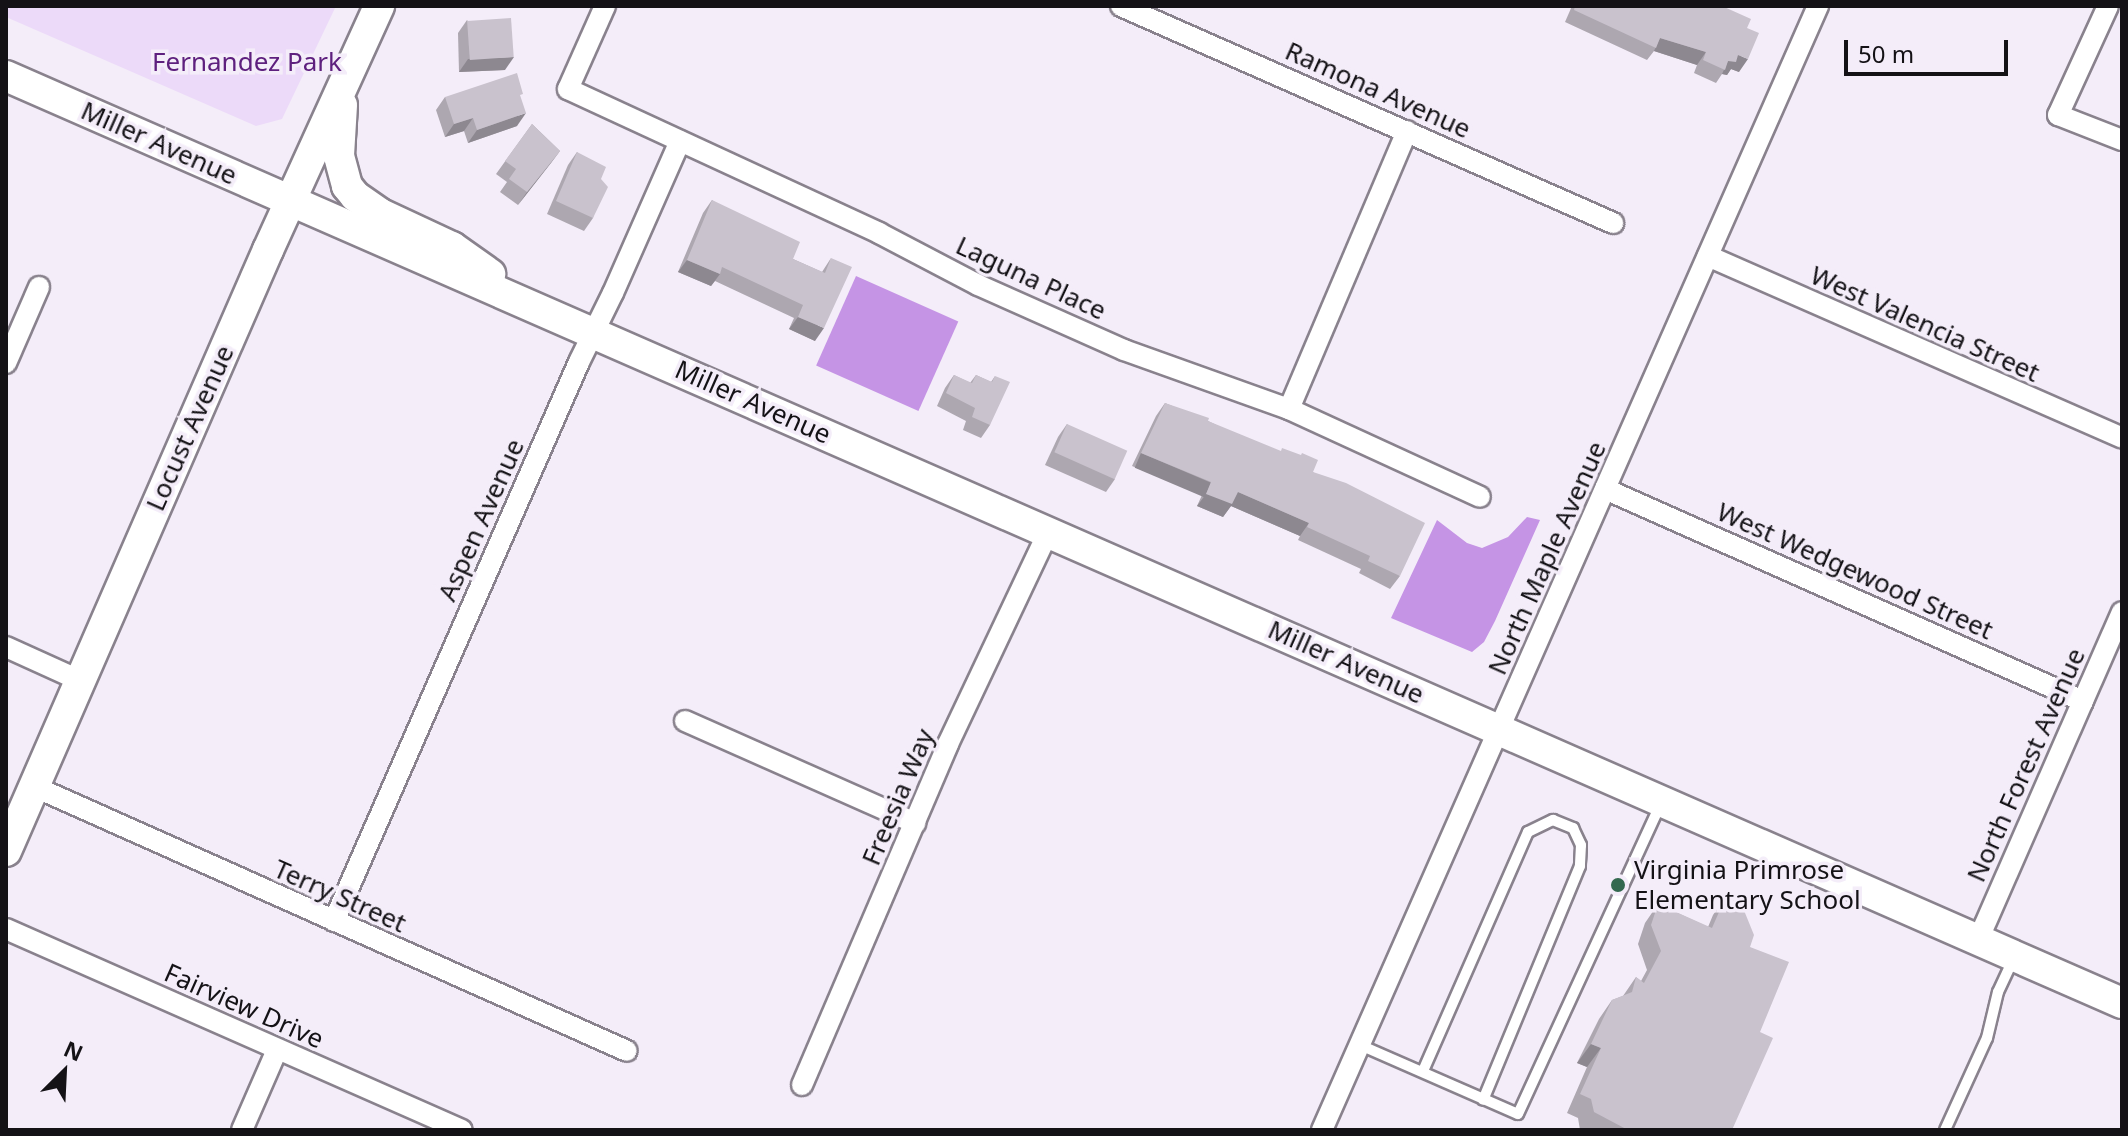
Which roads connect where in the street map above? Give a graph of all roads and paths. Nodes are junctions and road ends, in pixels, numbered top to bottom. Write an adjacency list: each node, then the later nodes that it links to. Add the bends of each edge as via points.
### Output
1 (379, 6): 7 (street, Locust Avenue)
2 (605, 6): 10 (street, Laguna Place, via 568,89)
3 (1121, 6): 8 (street, Ramona Avenue)
4 (1818, 6): 13 (street, North Maple Avenue)
5 (2108, 6): 9 (street, via 2058,115)
6 (6, 76): 11 (street, Miller Avenue)
7 (343, 85): 11 (street, Locust Avenue); 15 (street, via 339,156 355,196 452,247)
8 (1407, 131): 12 (street, Ramona Avenue); 18 (street)
9 (2122, 140)
10 (680, 141): 16 (street, Aspen Avenue); 18 (street, Laguna Place, via 1095,337)
11 (290, 201): 15 (street, Miller Avenue); 25 (street, Locust Avenue)
12 (1613, 223)
13 (1708, 256): 19 (street, West Valencia Street); 20 (street, North Maple Avenue)
14 (39, 287): 17 (street)
15 (533, 307): 16 (street, Miller Avenue)
16 (593, 332): 22 (street, Miller Avenue); 33 (street, Aspen Avenue)
17 (6, 363)
18 (1289, 409): 21 (street, Laguna Place)
19 (2122, 438)
20 (1605, 489): 26 (street, West Wedgewood Street); 28 (street, North Maple Avenue)
21 (1480, 497)
22 (1048, 532): 28 (street, Miller Avenue); 31 (street, Freesia Way)
23 (2122, 612): 26 (street, North Forest Avenue)
24 (6, 647): 25 (street)
25 (79, 680): 29 (street, Locust Avenue)
26 (2083, 701): 35 (street, North Forest Avenue)
27 (685, 721): 31 (street)
28 (1500, 729): 30 (street, Miller Avenue); 38 (street, North Maple Avenue)
29 (33, 786): 32 (street, Locust Avenue); 33 (street, Terry Street)
30 (1662, 801): 35 (street, Miller Avenue); 43 (lane, via 1518,1114)
31 (915, 823): 42 (street, Freesia Way)
32 (6, 851)
33 (334, 921): 40 (street, Terry Street)
34 (6, 929): 39 (street, Fairview Drive)
35 (1978, 940): 36 (street, Miller Avenue)
36 (2015, 956): 37 (street, Miller Avenue); 47 (lane, via 1998,992 1987,1038)
37 (2122, 1003)
38 (1360, 1045): 41 (lane); 46 (street, North Maple Avenue)
39 (277, 1050): 44 (street); 45 (street, Fairview Drive)
40 (627, 1051)
41 (1423, 1071): 43 (lane); 43 (lane, via 1528,832 1553,820 1573,828 1581,845 1580,866)
42 (802, 1085)
43 (1483, 1100)
44 (242, 1130)
45 (462, 1130)
46 (1322, 1130)
47 (1945, 1130)

